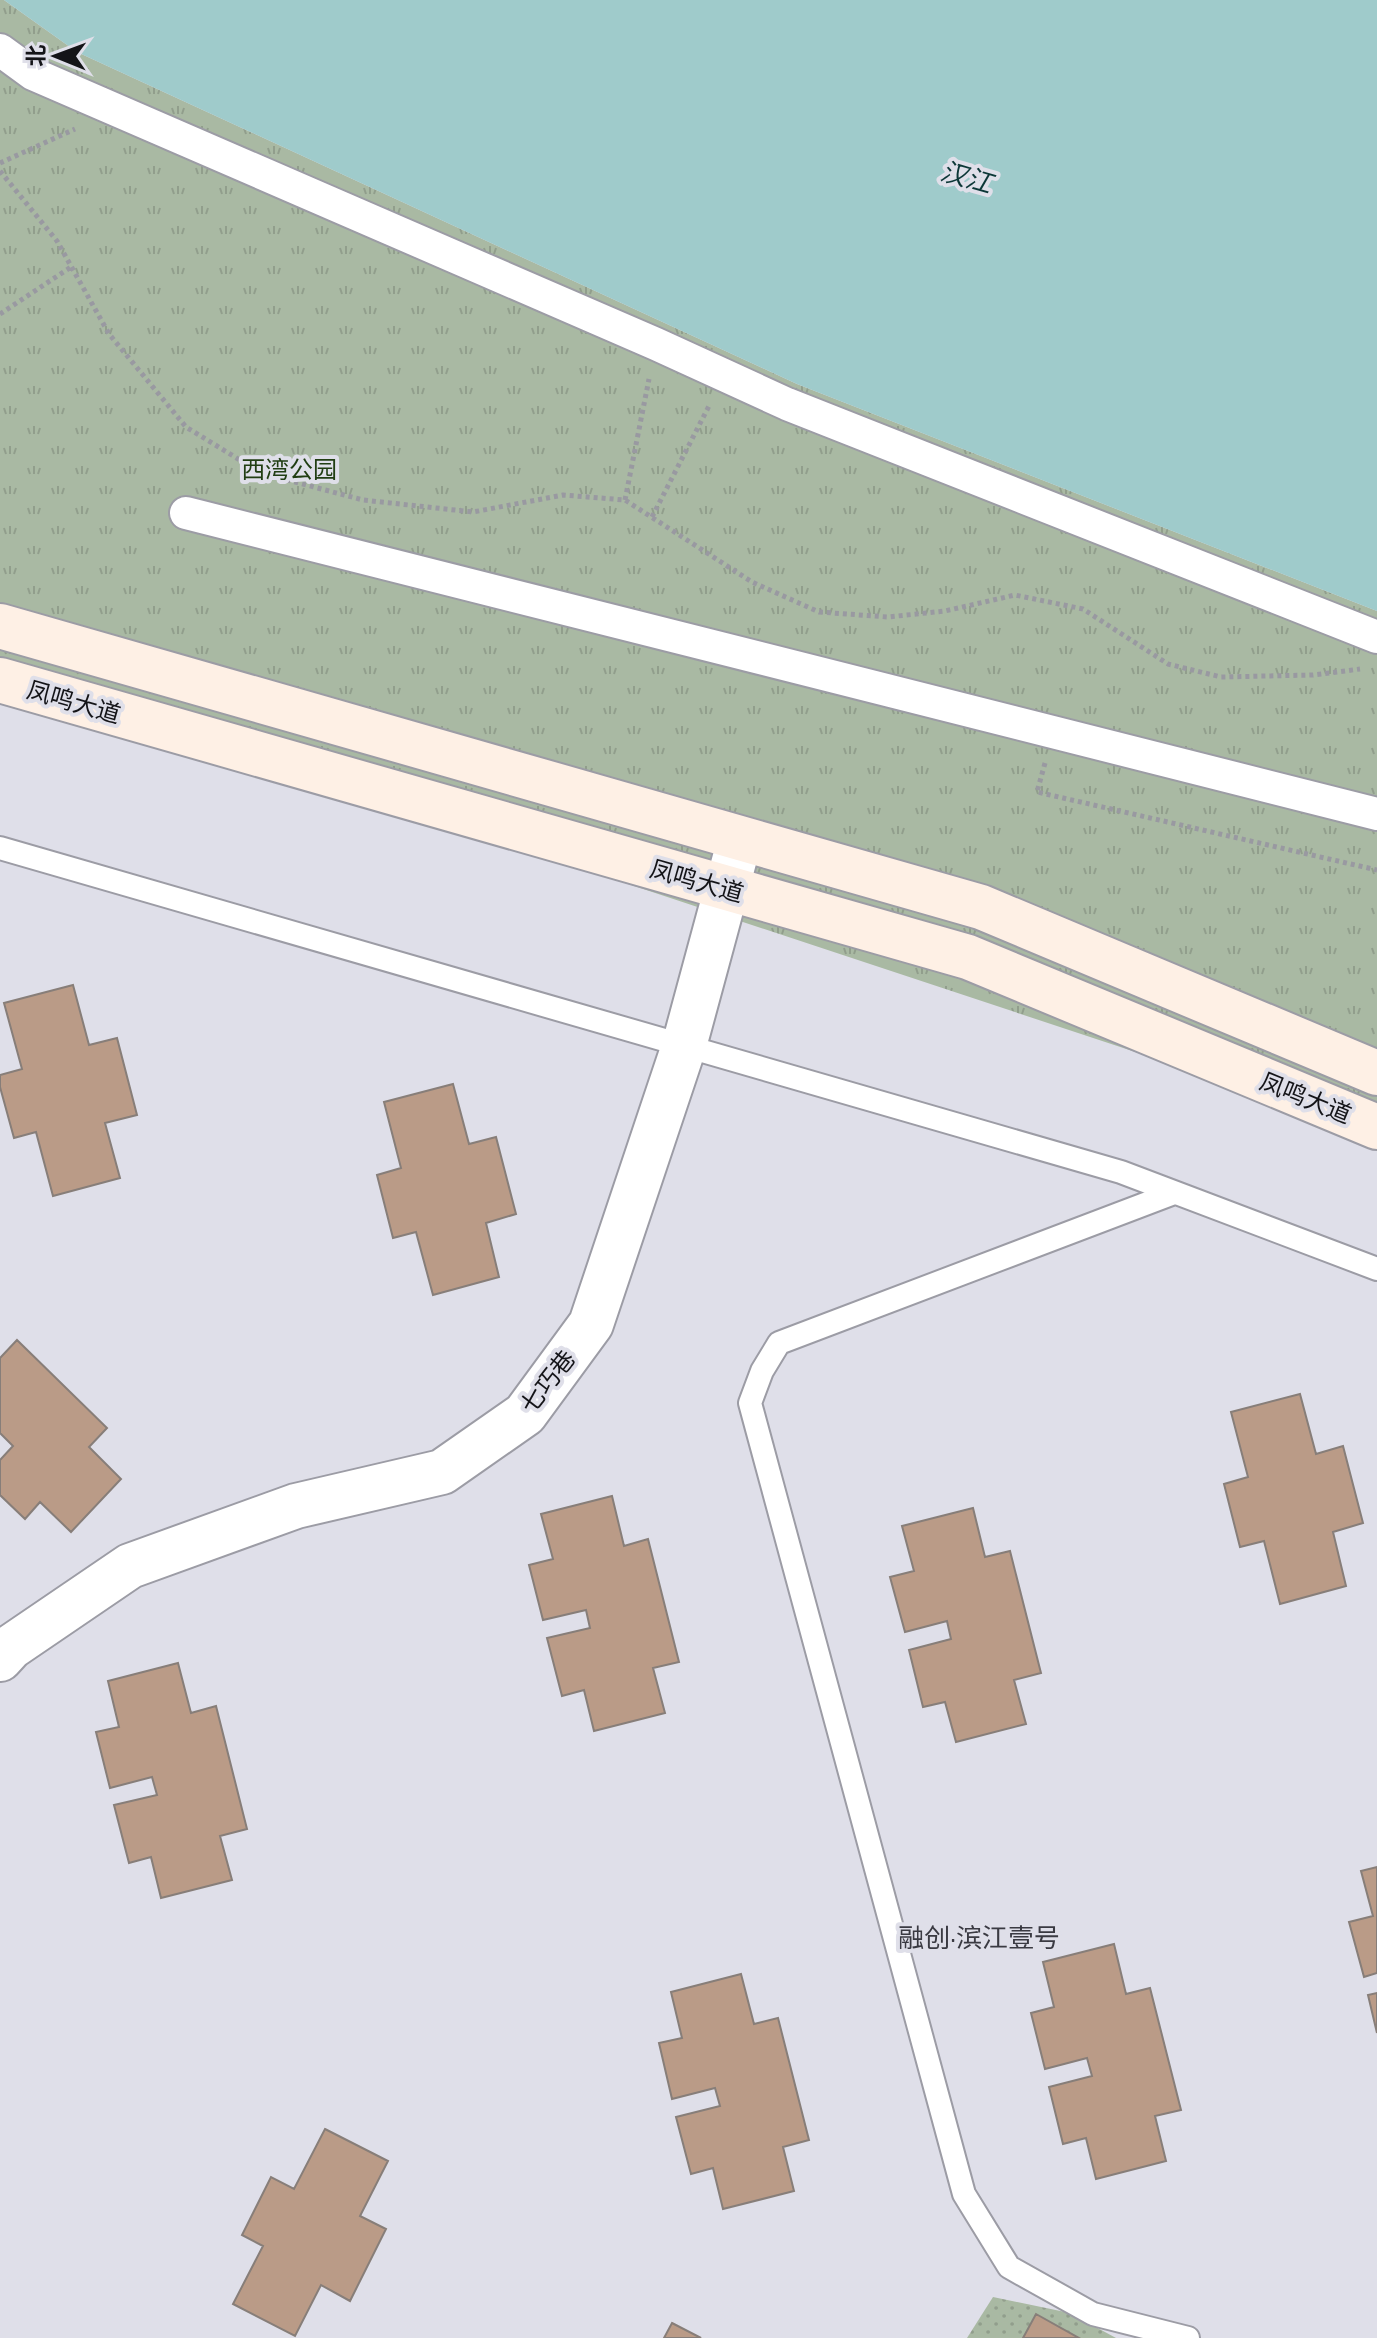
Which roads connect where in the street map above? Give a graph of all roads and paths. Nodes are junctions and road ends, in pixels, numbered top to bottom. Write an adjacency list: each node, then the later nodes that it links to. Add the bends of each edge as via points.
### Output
1 (0, 50): 2 (street, via 33,74)
2 (119, 109): 3 (path); 7 (street)
3 (0, 163)
4 (0, 171): 5 (path, via 57,241)
5 (71, 267): 6 (path); 9 (path, via 109,334 186,427 261,473 363,500 473,512 563,495)
6 (0, 314)
7 (656, 344): 8 (street); 9 (path)
8 (725, 375): 11 (path); 13 (street)
9 (625, 500): 11 (path)
10 (186, 513): 16 (street)
11 (652, 517): 14 (path, via 752,582 819,612 888,617 1015,595 1083,609 1168,664 1221,677)
12 (0, 626): 18 (main road, 凤鸣大道)
13 (1377, 637)
14 (1364, 668)
15 (0, 680): 21 (main road, 凤鸣大道)
16 (1052, 733): 17 (street); 20 (path, via 1037,792)
17 (1377, 814)
18 (740, 839): 21 (street, 七巧巷); 23 (main road, 凤鸣大道, via 981,907)
19 (0, 848): 22 (lane)
20 (1377, 870)
21 (727, 888): 22 (street, 七巧巷); 24 (main road, 凤鸣大道, via 968,957)
22 (684, 1046): 25 (lane, via 1121,1172); 27 (street, 七巧巷, via 591,1324 525,1414 442,1472 296,1506 130,1566)
23 (1377, 1073)
24 (1377, 1127)
25 (1174, 1193): 26 (lane); 28 (lane, via 779,1343 750,1403 964,2194 1009,2267 1093,2314)
26 (1377, 1269)
27 (0, 1659)
28 (1188, 2338)

